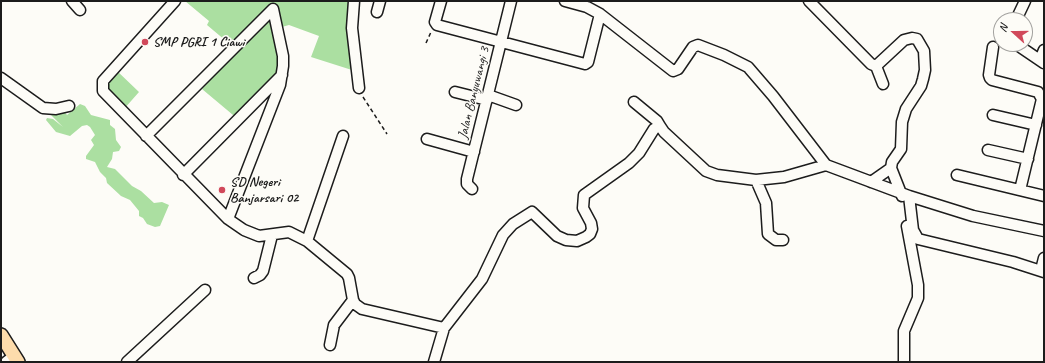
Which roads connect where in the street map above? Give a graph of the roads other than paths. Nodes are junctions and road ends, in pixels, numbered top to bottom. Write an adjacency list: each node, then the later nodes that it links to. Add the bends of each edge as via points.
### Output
1 (72, 1): 11 (street)
2 (175, 1): 32 (street, via 102,84 105,94)
3 (354, 1): 23 (street, via 352,28)
4 (380, 1): 12 (street)
5 (441, 1): 15 (street, via 435,23)
6 (511, 1): 15 (street, Jalan Banyuwangi 3)
7 (566, 1): 14 (street)
8 (809, 1): 19 (street, via 871,64)
9 (1025, 1): 13 (street)
10 (271, 3): 20 (street, via 283,56); 32 (street)
11 (80, 10)
12 (377, 12)
13 (1020, 12)
14 (600, 14): 15 (street, via 586,63); 38 (street, via 673,71 678,69 693,47 698,44 748,67)
15 (501, 42): 25 (street, Jalan Banyuwangi 3)
16 (993, 47): 30 (street, via 988,75 992,80 1041,94)
17 (1031, 52): 18 (street)
18 (1043, 58)
19 (876, 66): 22 (street); 39 (street, via 904,40 916,39 924,51 923,79 906,109 902,122 901,149)
20 (282, 75): 40 (street); 48 (street, via 277,96)
21 (1, 78): 28 (street, via 43,108)
22 (883, 84)
23 (359, 88)
24 (455, 92): 25 (street)
25 (487, 98): 27 (street); 36 (street, Jalan Banyuwangi 3)
26 (634, 102): 31 (street)
27 (516, 105)
28 (69, 106)
29 (993, 115): 30 (street)
30 (1036, 125): 37 (street)
31 (660, 126): 42 (street, via 706,172); 58 (street, via 654,129 640,153 629,163 584,195 583,208 592,229 586,238 566,240 557,236 532,212 513,224 503,235 482,279)
32 (146, 136): 40 (street)
33 (343, 136): 52 (street)
34 (427, 139): 36 (street)
35 (988, 150): 37 (street)
36 (474, 152): 44 (street, Jalan Banyuwangi 3, via 466,179)
37 (1028, 159): 45 (street)
38 (826, 165): 42 (street, via 784,177); 43 (street)
39 (891, 168): 43 (street); 46 (street)
40 (183, 175): 48 (street)
41 (957, 175): 45 (street)
42 (756, 180): 51 (street, via 766,203 768,234 776,240)
43 (871, 182): 46 (street)
44 (472, 189)
45 (1020, 190): 47 (street)
46 (905, 195): 49 (street, via 973,216); 54 (street, via 913,230 918,239); 64 (street, via 918,285 917,303 904,331)
47 (1044, 196)
48 (228, 219): 50 (street, via 254,234)
49 (1044, 231)
50 (272, 235): 52 (street, via 289,232); 55 (street, via 263,271)
51 (783, 240)
52 (307, 241): 57 (street, via 347,274)
53 (1044, 258): 54 (street)
54 (1043, 271)
55 (254, 278)
56 (205, 290): 62 (street)
57 (352, 300): 58 (street, via 362,309); 60 (street, via 334,325)
58 (444, 328): 63 (street)
59 (1, 335): 61 (main road)
60 (330, 345)
61 (12, 360)
62 (127, 362)
63 (434, 362)
64 (904, 362)

